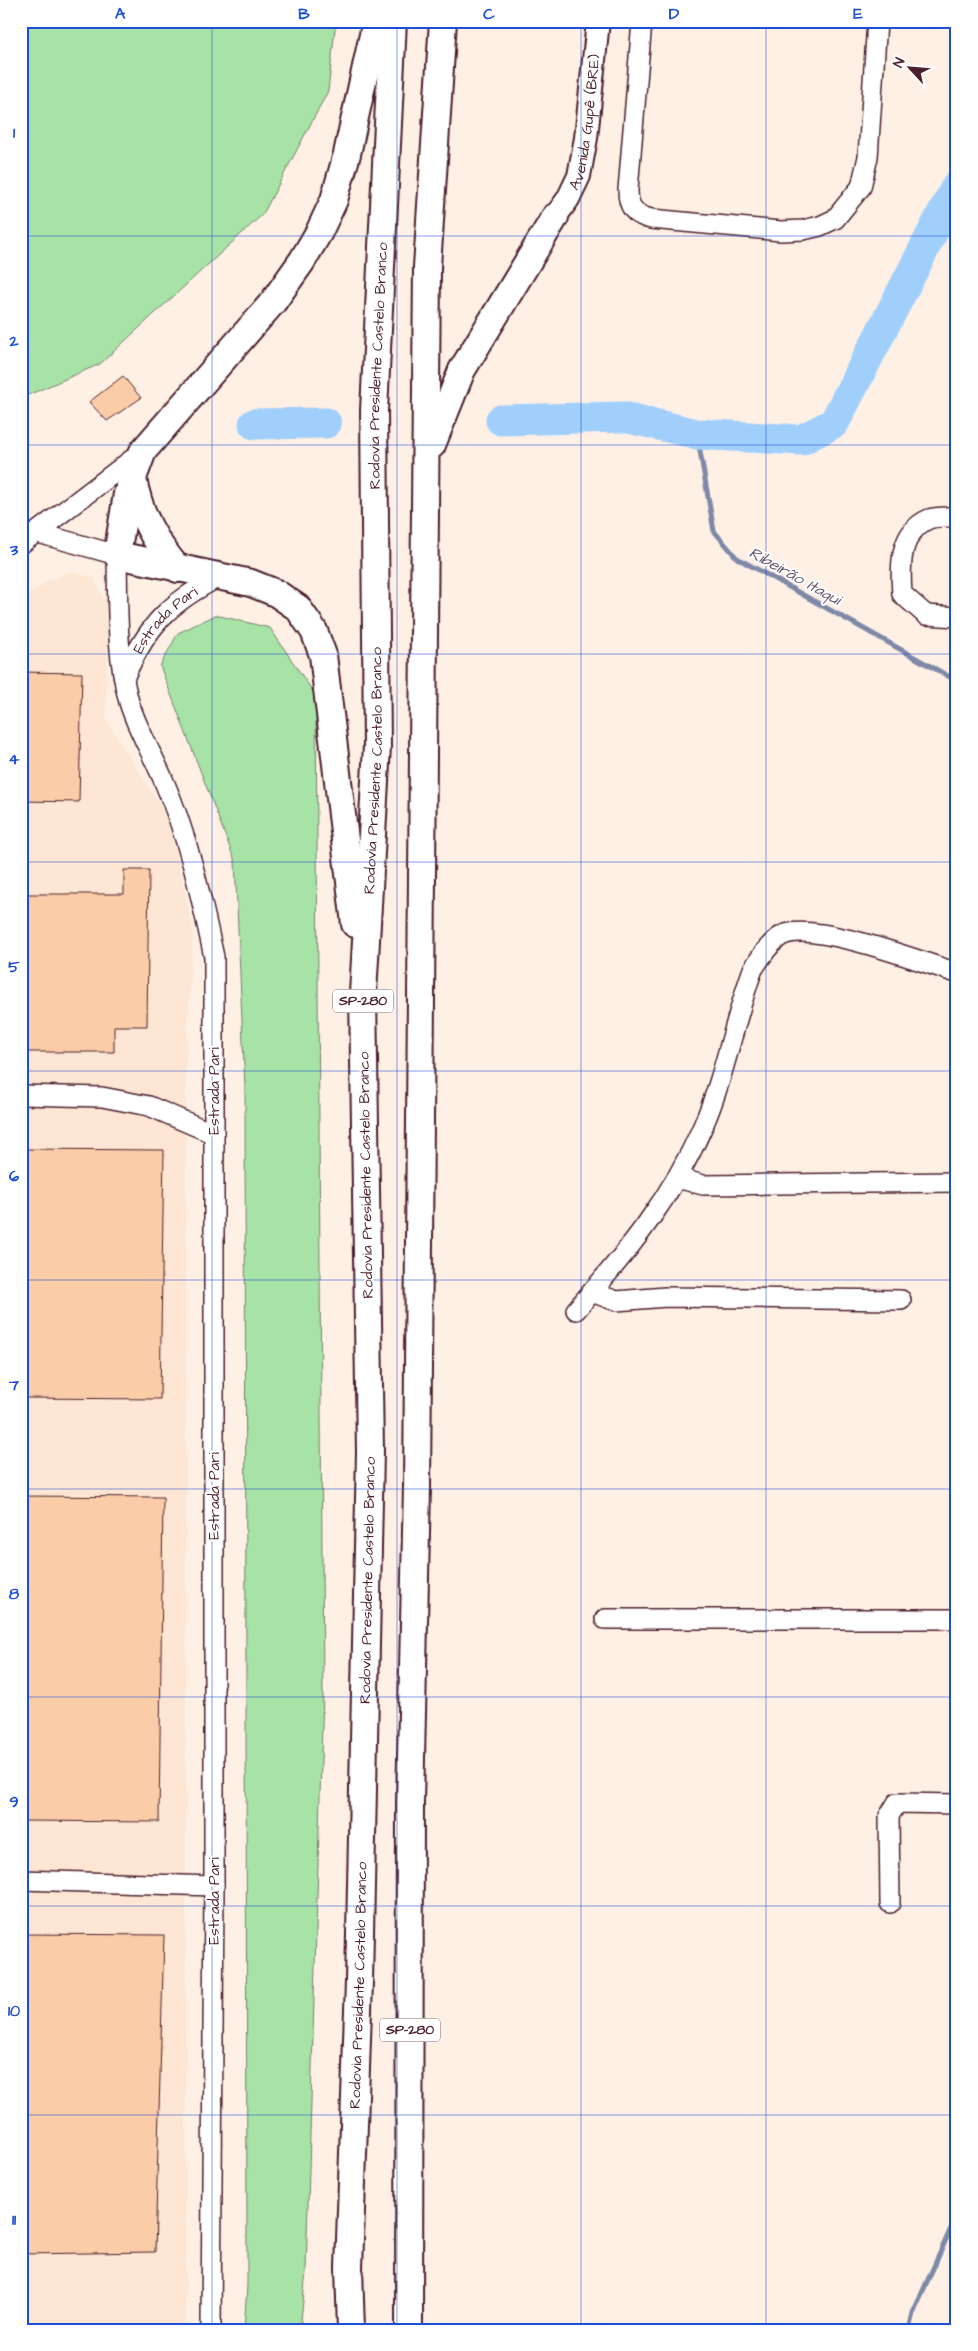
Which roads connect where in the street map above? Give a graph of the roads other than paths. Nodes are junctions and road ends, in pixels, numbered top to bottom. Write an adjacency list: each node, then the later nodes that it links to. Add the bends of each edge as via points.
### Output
1 (376, 21): 8 (highway, via 347,154 334,200 319,232 273,302)
2 (393, 21): 20 (highway, Rodovia Presidente Castelo Branco / SP-280, via 374,411 377,746)
3 (443, 21): 9 (highway, SP-280, via 427,267)
4 (598, 21): 7 (main road, Avenida Gupê (BRE), via 579,176)
5 (642, 21): 6 (street, via 628,190 628,202 633,211 651,219 781,231 803,230 835,219 860,187 868,157)
6 (877, 21)
7 (555, 217): 9 (highway, via 462,370 446,403)
8 (143, 451): 10 (highway); 12 (street)
9 (424, 467): 38 (highway, SP-280, via 417,1487 410,1803)
10 (132, 476): 14 (highway); 15 (highway, via 138,505 149,530)
11 (957, 517): 17 (street, via 930,518 909,534 900,562 902,594 926,615)
12 (38, 533): 13 (street); 14 (street)
13 (21, 544)
14 (117, 555): 15 (highway); 18 (street, Estrada Pari, via 118,622)
15 (178, 569): 16 (highway)
16 (221, 576): 18 (street, Estrada Pari, via 172,605 136,650); 20 (highway, via 251,583 298,608 314,631 323,655)
17 (957, 617)
18 (124, 677): 22 (street, Estrada Pari, via 142,736 163,779 194,864 214,957)
19 (957, 973): 23 (street, via 874,946 800,932 783,935 768,947 753,969 704,1125)
20 (363, 994): 34 (highway, Rodovia Presidente Castelo Branco / SP-280, via 370,1451 359,1992)
21 (21, 1095): 22 (street, via 102,1097 148,1106)
22 (214, 1134): 32 (street, Estrada Pari)
23 (677, 1178): 24 (street, via 703,1185); 25 (street, via 650,1220)
24 (957, 1182)
25 (592, 1292): 26 (street, via 616,1301 666,1297); 27 (street)
26 (901, 1300)
27 (576, 1310)
28 (605, 1619): 29 (street)
29 (957, 1620)
30 (957, 1804): 33 (street, via 897,1803 892,1808 889,1816)
31 (21, 1880): 32 (street)
32 (214, 1886): 35 (street, Estrada Pari)
33 (890, 1903)
34 (349, 2268): 36 (highway); 37 (highway, Rodovia Presidente Castelo Branco / SP-280)
35 (211, 2330)
36 (341, 2330)
37 (351, 2330)
38 (408, 2330)

